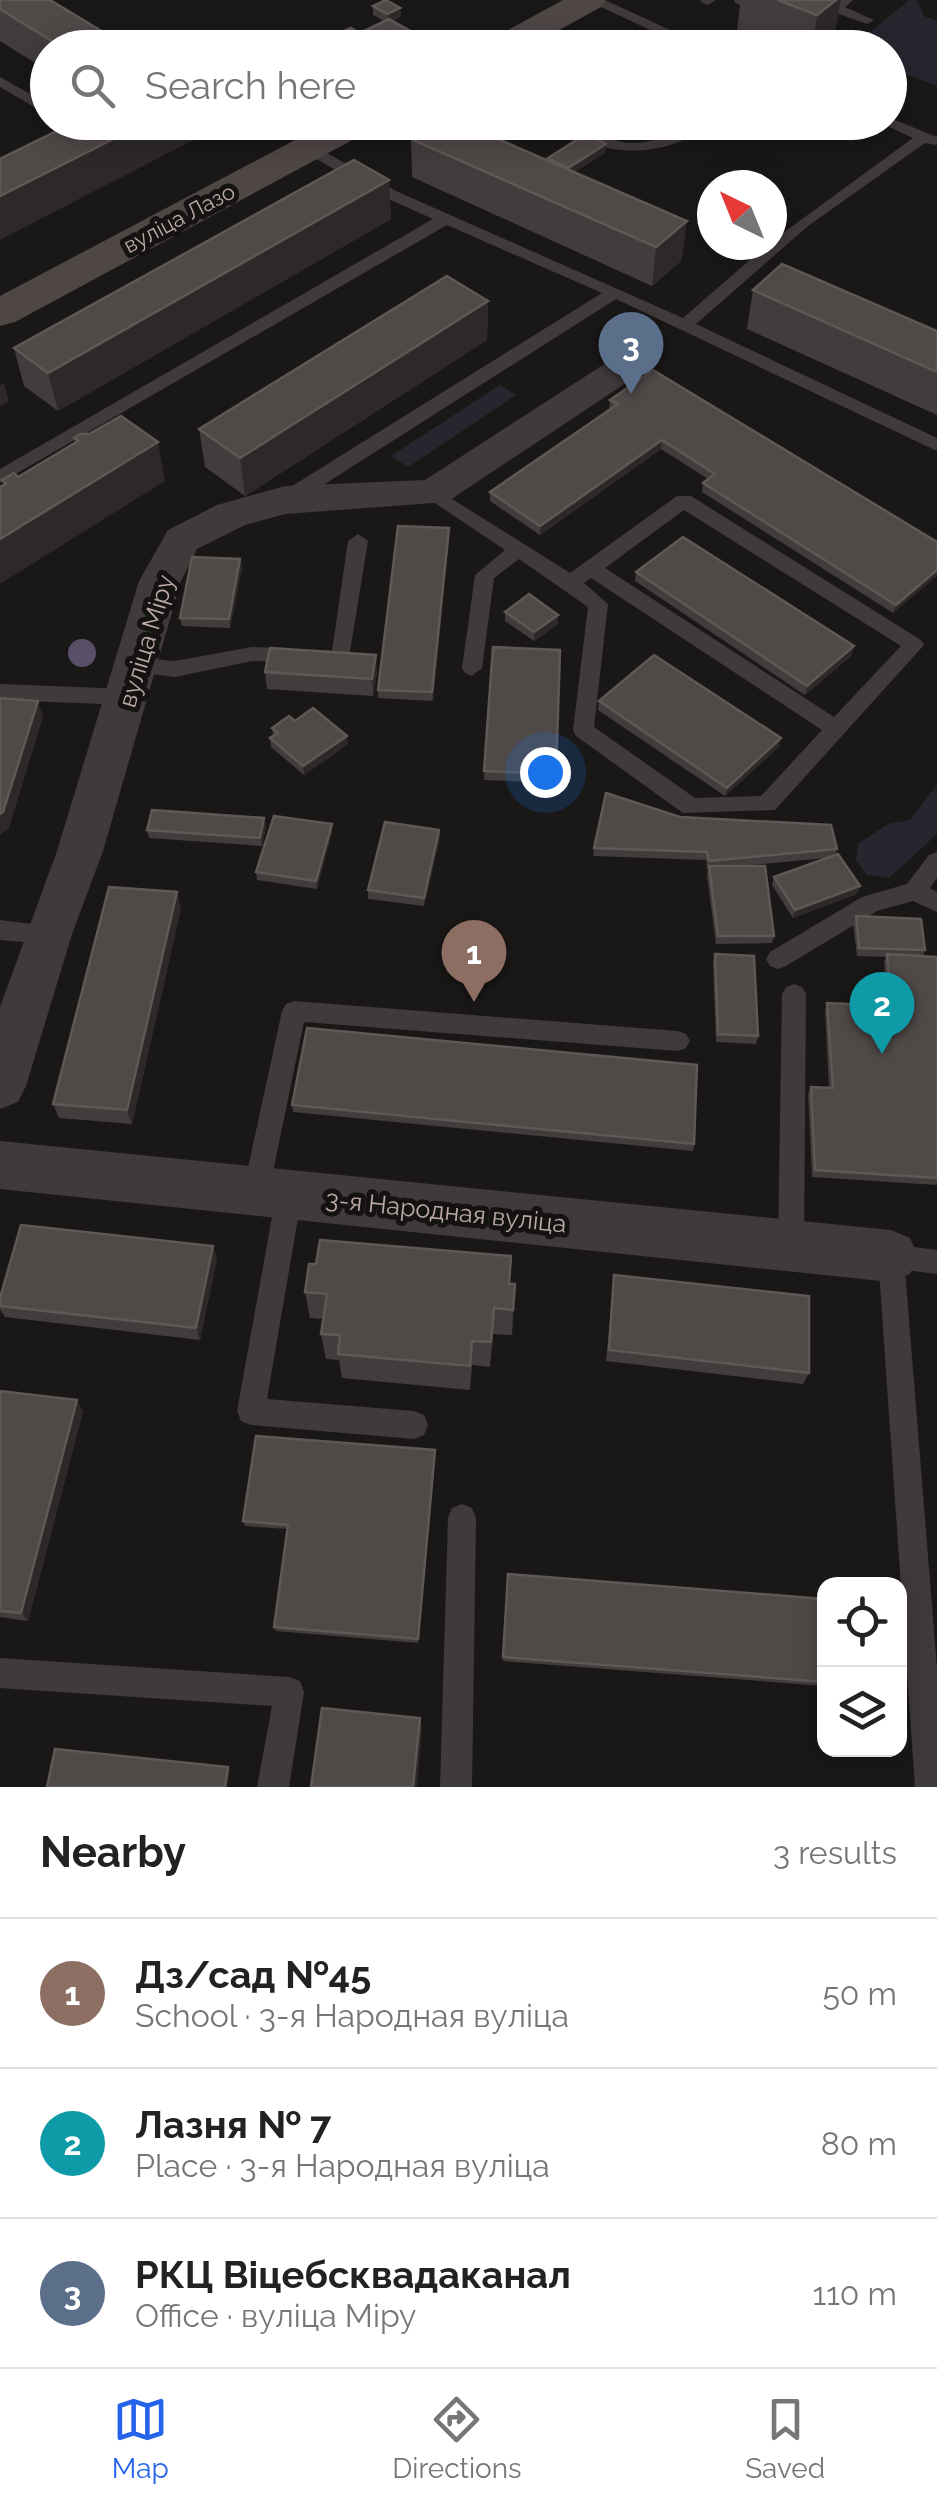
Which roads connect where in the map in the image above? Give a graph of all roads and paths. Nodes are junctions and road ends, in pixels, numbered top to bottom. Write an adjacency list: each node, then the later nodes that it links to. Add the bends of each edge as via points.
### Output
1 (591, 0): 4 (street); 5 (lane)
2 (846, 0): 3 (lane, via 836,8)
3 (867, 20)
4 (534, 30)
5 (660, 30)
6 (0, 81): 7 (lane)
7 (30, 100)
8 (907, 130): 13 (lane)
9 (309, 140): 16 (street, вуліца Лазо)
10 (330, 140): 14 (lane, via 390,194)
11 (600, 140): 12 (lane, via 624,150)
12 (668, 140)
13 (931, 140): 17 (lane, via 802,223)
14 (448, 217): 15 (lane); 20 (lane)
15 (614, 292): 17 (lane); 22 (lane)
16 (0, 313)
17 (685, 325): 19 (lane)
18 (618, 370): 21 (street)
19 (937, 445)
20 (0, 477)
21 (433, 494): 22 (street, вуліца Міру); 24 (lane)
22 (286, 500): 28 (street, вуліца Міру, via 231,515 182,540 160,581)
23 (358, 541): 28 (lane, via 341,659 252,654)
24 (519, 549): 26 (lane); 27 (lane, via 485,575)
25 (591, 568): 26 (lane); 30 (lane); 30 (lane, via 684,501 914,645)
26 (570, 583): 30 (lane, via 598,604 583,730 691,807 767,804)
27 (472, 668)
28 (133, 682): 29 (lane); 35 (street, вуліца Міру)
29 (0, 692)
30 (836, 729)
31 (937, 862): 32 (lane)
32 (914, 891): 33 (lane); 36 (lane, via 870,904)
33 (937, 903)
34 (0, 930): 35 (lane)
35 (48, 934): 39 (street, вуліца Міру)
36 (778, 959)
37 (794, 994): 42 (lane)
38 (678, 1041): 41 (lane, via 294,1011)
39 (0, 1086)
40 (0, 1165): 41 (street, 3-я Народная вуліца)
41 (272, 1193): 42 (street, 3-я Народная вуліца); 44 (lane, via 251,1412)
42 (791, 1246): 43 (street, 3-я Народная вуліца)
43 (914, 1259): 47 (lane)
44 (414, 1425)
45 (462, 1518): 49 (lane)
46 (0, 1673): 48 (lane, via 289,1692)
47 (932, 1717): 50 (lane)
48 (273, 1787)
49 (456, 1787)
50 (931, 1787)

